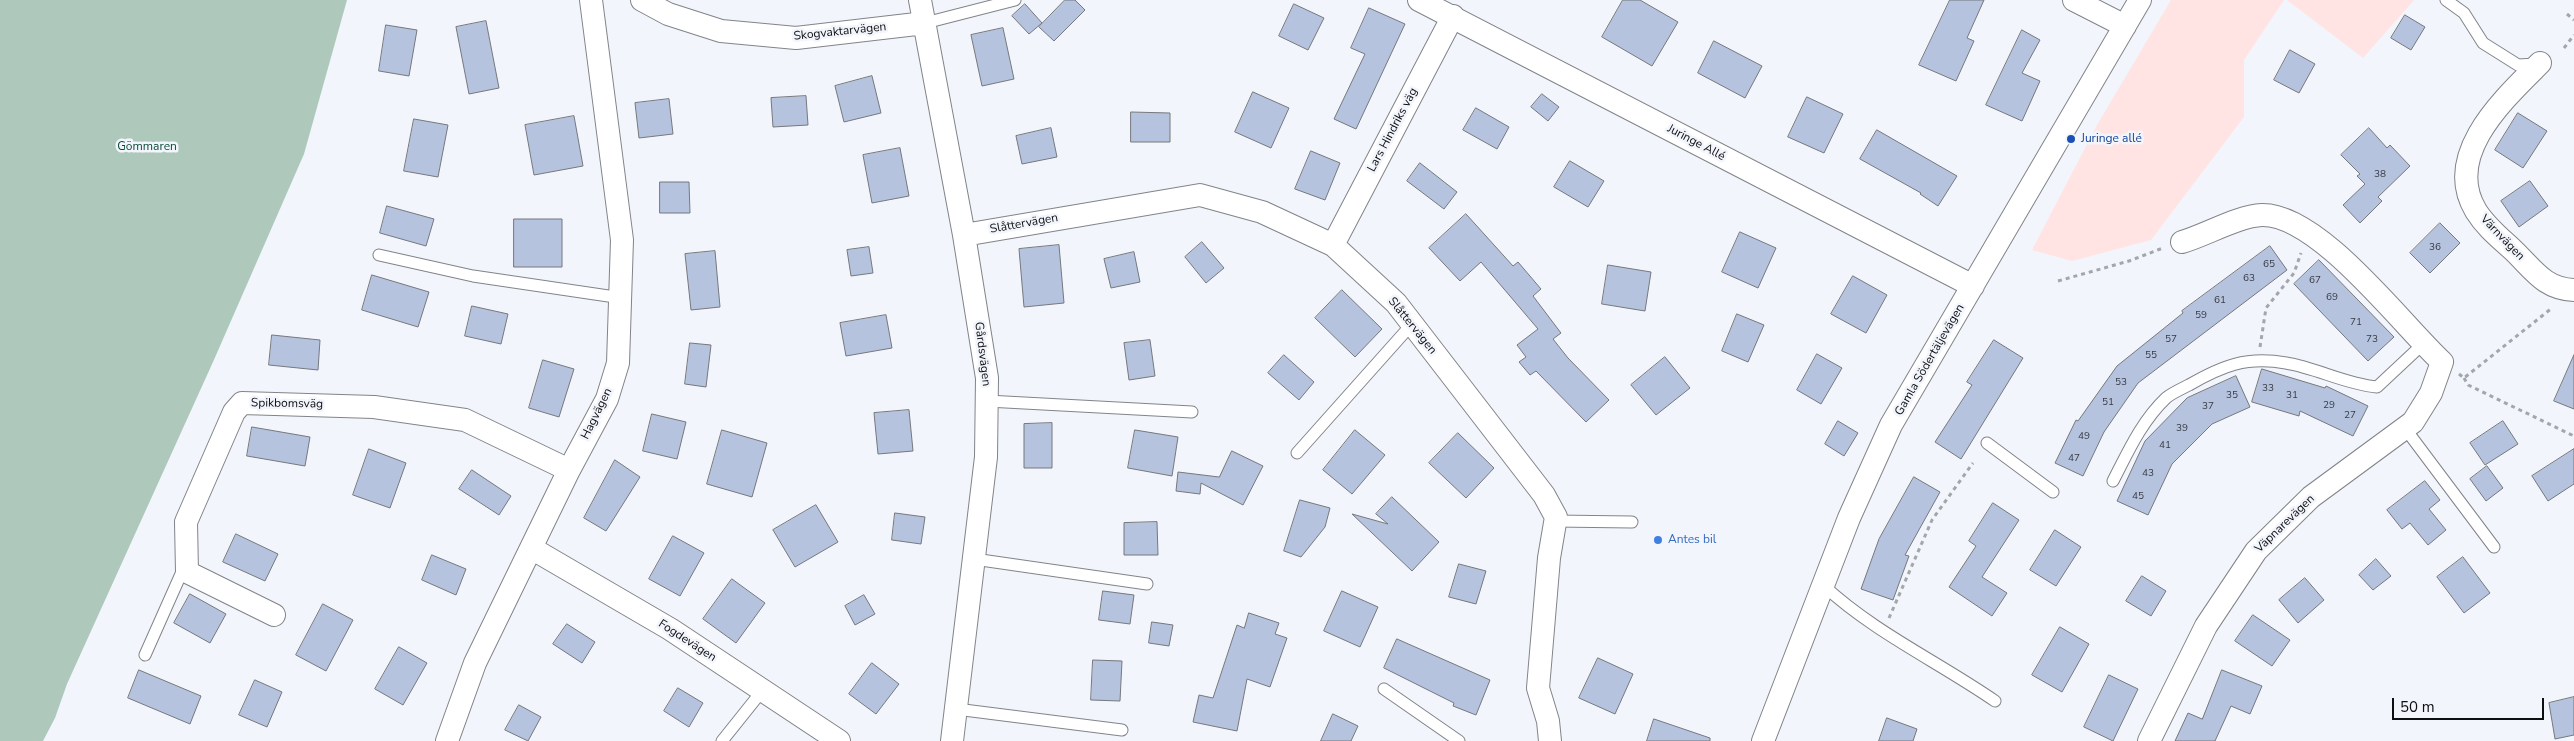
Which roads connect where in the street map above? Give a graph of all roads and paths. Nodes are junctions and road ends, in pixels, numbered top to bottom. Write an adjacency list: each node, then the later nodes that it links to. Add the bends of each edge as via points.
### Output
1 (591, 0): 25 (street, Hagvägen, via 622,240)
2 (642, 0): 12 (street, Skogvaktarvägen, via 668,14 721,31 787,37)
3 (920, 0): 12 (street, Gårdsvägen)
4 (1015, 0): 12 (lane)
5 (1419, 0): 10 (street, Juringe Allé)
6 (2074, 0): 13 (street)
7 (2140, 0): 13 (street, Gamla Södertäljevägen)
8 (2446, 0): 16 (lane, via 2464,14 2484,43 2518,65)
9 (2567, 14): 11 (path)
10 (1453, 16): 19 (street, Lars Hindriks väg); 23 (street, Juringe Allé)
11 (2574, 20)
12 (925, 23): 17 (street, Gårdsvägen)
13 (2125, 26): 23 (street, Gamla Södertäljevägen)
14 (2574, 35): 15 (path)
15 (2564, 48)
16 (2540, 63): 24 (street, Värnvägen, via 2496,108 2475,140 2467,169 2469,191 2484,222 2542,279)
17 (964, 234): 19 (street, Slåttervägen, via 1200,195 1262,212); 31 (street, Gårdsvägen, via 987,378)
18 (2182, 242): 22 (path, via 2130,261); 27 (street, via 2263,215 2288,221 2308,231 2343,260)
19 (1333, 245): 26 (street, Slåttervägen, via 1396,303)
20 (379, 254): 25 (lane, via 473,276)
21 (2300, 261): 28 (path, via 2266,308 2260,337)
22 (2058, 281)
23 (1973, 286): 48 (street, Gamla Södertäljevägen, via 1891,425)
24 (2566, 290): 30 (path, via 2557,304)
25 (622, 298): 38 (street, Hagvägen, via 618,363 607,399)
26 (1412, 324): 36 (lane); 41 (street, Slåttervägen, via 1544,495)
27 (2423, 344): 28 (lane, via 2377,387 2356,385 2287,363); 29 (street)
28 (2260, 359): 39 (lane, via 2240,361 2220,369 2167,397 2130,444)
29 (2442, 362): 30 (path); 33 (street, Väpnarevägen, via 2431,393 2413,422)
30 (2464, 378): 34 (path, via 2468,384)
31 (987, 401): 32 (lane); 45 (street, Gårdsvägen, via 986,458)
32 (1192, 412)
33 (2404, 427): 43 (lane); 64 (street, Väpnarevägen, via 2312,497 2256,551 2206,626)
34 (2574, 436)
35 (1987, 443): 40 (lane)
36 (1297, 453)
37 (1973, 463): 50 (path, via 1932,520)
38 (569, 470): 44 (street, Hagvägen); 46 (street, Spikbomsväg, via 465,420 374,407 242,404 234,412 186,522)
39 (2113, 481)
40 (2053, 492)
41 (1556, 521): 42 (lane); 62 (street, via 1549,558 1538,688)
42 (1632, 522)
43 (2494, 547)
44 (531, 548): 53 (street, Fogdevägen, via 670,629); 57 (street, Hagvägen, via 475,663)
45 (974, 559): 47 (lane); 55 (street, Gårdsvägen)
46 (187, 572): 49 (street); 51 (lane, via 181,574)
47 (1147, 584)
48 (1823, 585): 50 (lane, via 1851,611); 63 (street, Gamla Södertäljevägen)
49 (274, 615)
50 (1882, 632): 54 (lane)
51 (145, 655)
52 (1384, 689): 61 (lane)
53 (762, 691): 58 (lane); 59 (street, Fogdevägen)
54 (1995, 701)
55 (956, 709): 56 (lane); 60 (street, Gårdsvägen)
56 (1122, 730)
57 (447, 741)
58 (722, 741)
59 (839, 741)
60 (952, 741)
61 (1458, 741)
62 (1550, 741)
63 (1763, 741)
64 (2149, 741)

